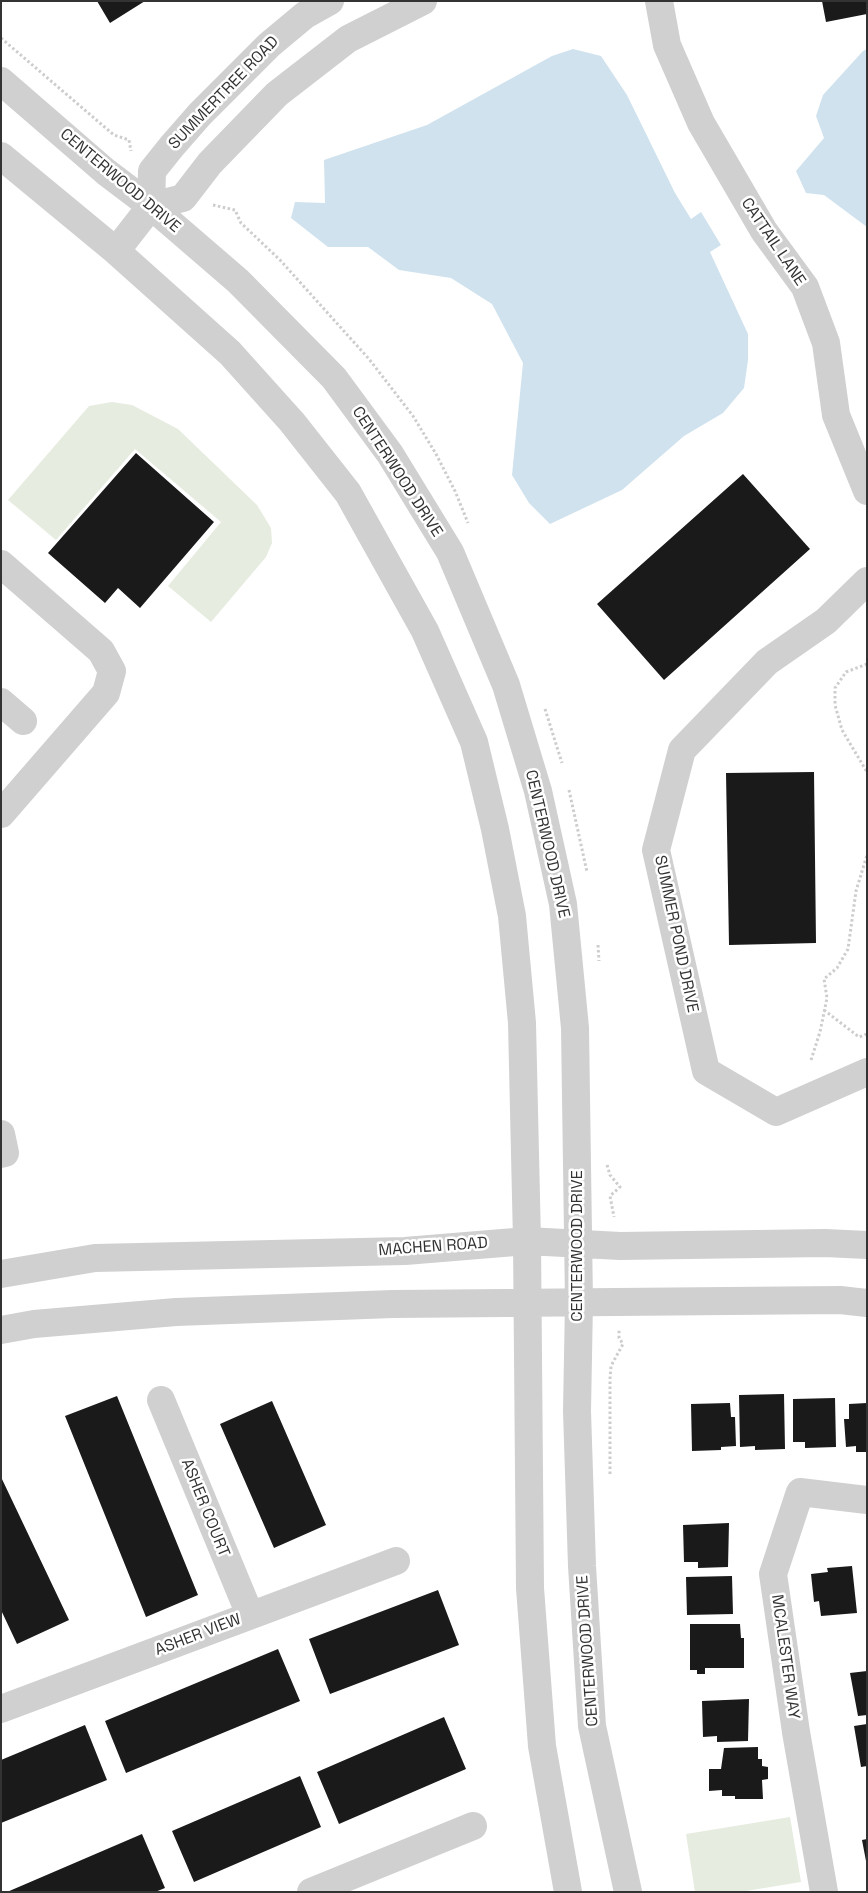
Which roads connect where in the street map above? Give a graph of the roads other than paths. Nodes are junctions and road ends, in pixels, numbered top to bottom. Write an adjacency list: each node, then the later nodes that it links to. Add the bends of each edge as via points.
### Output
1 (330, 1): 6 (street, SUMMERTREE ROAD, via 305,15 269,45 178,140 152,171)
2 (422, 1): 6 (street, via 348,39 277,94 210,163 183,198)
3 (659, 1): 8 (street, CATTAIL LANE, via 667,45 701,123 764,231 804,287 826,343 836,415)
4 (1, 81): 6 (street, CENTERWOOD DRIVE, via 106,172)
5 (1, 156): 7 (street)
6 (151, 206): 7 (street); 18 (street, CENTERWOOD DRIVE, via 238,281 334,378 390,454 450,552 506,685 538,791 563,904 575,1028)
7 (116, 251): 17 (street, via 230,353 292,422 348,494 425,630 474,742 512,916 522,1022)
8 (867, 491)
9 (1, 564): 13 (street, via 100,651 112,671 106,693)
10 (867, 581): 14 (street, SUMMER POND DRIVE, via 826,621 767,662 682,750 656,850 706,1071 776,1112)
11 (1, 702): 12 (street)
12 (23, 721)
13 (2, 813)
14 (867, 1072)
15 (1, 1134): 16 (street, via 5,1153)
16 (1, 1154)
17 (527, 1241): 18 (street, MACHEN ROAD); 20 (street, MACHEN ROAD, via 405,1251 95,1258); 21 (street)
18 (578, 1243): 19 (street, MACHEN ROAD, via 620,1246); 22 (street, CENTERWOOD DRIVE)
19 (867, 1245)
20 (1, 1274)
21 (528, 1302): 22 (street); 24 (street, via 176,1312 34,1324); 32 (street, via 530,1588 542,1746)
22 (579, 1302): 23 (street, via 840,1300); 33 (street, CENTERWOOD DRIVE, via 577,1411 592,1726)
23 (867, 1303)
24 (1, 1330)
25 (161, 1400): 28 (street, ASHER COURT)
26 (867, 1500): 34 (street, MCALESTER WAY, via 800,1492 773,1574)
27 (396, 1560): 28 (street, ASHER VIEW)
28 (250, 1615): 29 (street, ASHER VIEW)
29 (1, 1709)
30 (473, 1826): 31 (street)
31 (311, 1892)
32 (568, 1892)
33 (628, 1892)
34 (824, 1892)

